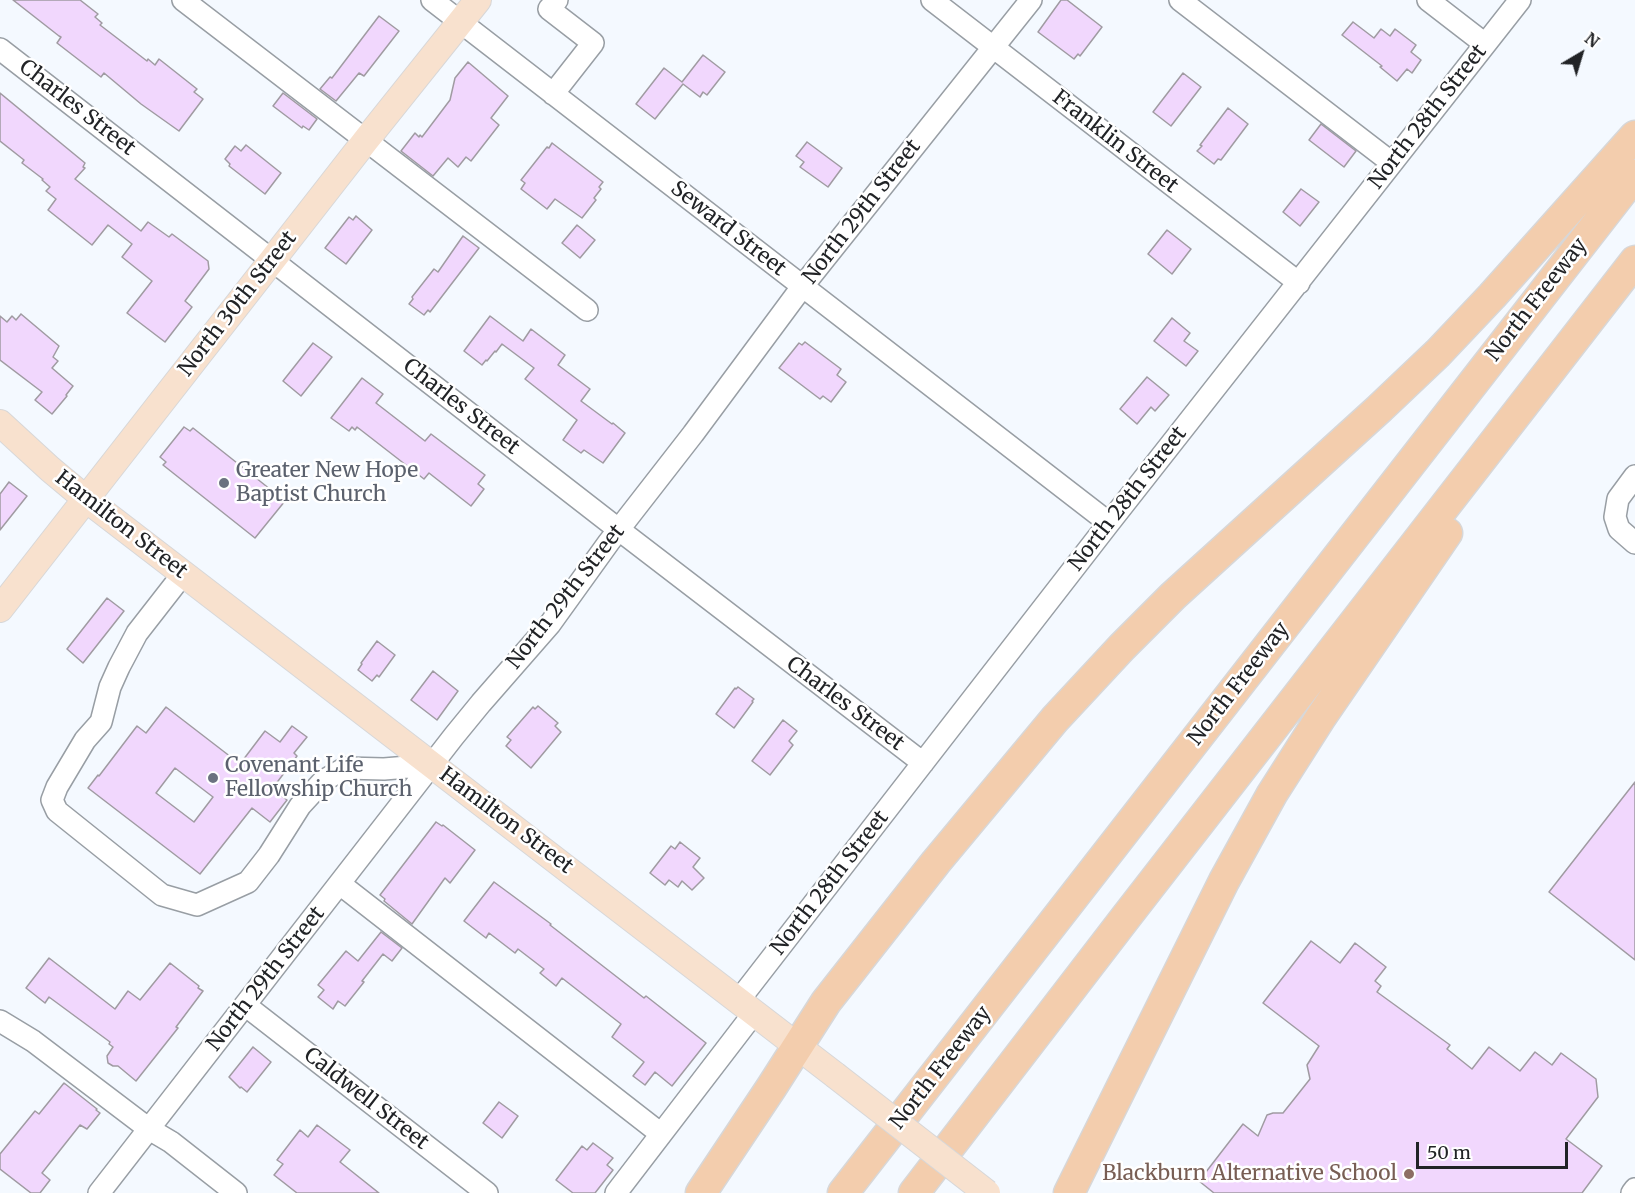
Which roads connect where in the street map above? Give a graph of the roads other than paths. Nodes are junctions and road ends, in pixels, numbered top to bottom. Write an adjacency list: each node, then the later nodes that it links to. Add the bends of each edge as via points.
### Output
1 (183, 0): 16 (street)
2 (432, 0): 10 (street, Seward Street)
3 (478, 0): 10 (main road, North 30th Street)
4 (557, 0): 14 (street, via 549,9 593,44)
5 (932, 0): 12 (street, Franklin Street)
6 (1031, 0): 12 (street, North 29th Street)
7 (1180, 0): 17 (street)
8 (1428, 0): 11 (street)
9 (1520, 0): 11 (street, North 28th Street)
10 (460, 21): 14 (street, Seward Street); 16 (main road, North 30th Street)
11 (1485, 44): 17 (street, North 28th Street)
12 (994, 48): 22 (street, Franklin Street); 23 (street, North 29th Street)
13 (0, 49): 19 (street, Charles Street)
14 (553, 94): 23 (street, Seward Street)
15 (1635, 136): 39 (highway, via 1438,353 1182,588 1077,694 884,926)
16 (366, 140): 19 (main road, North 30th Street); 24 (street)
17 (1392, 163): 22 (street, North 28th Street)
18 (1635, 175): 48 (highway, North Freeway)
19 (273, 260): 27 (main road, North 30th Street); 29 (street, Charles Street)
20 (1635, 261): 49 (highway)
21 (1635, 270): 51 (highway, via 1458,519 1278,784 1224,880)
22 (1299, 283): 28 (street, North 28th Street)
23 (802, 287): 28 (street, Seward Street); 29 (street, North 29th Street)
24 (587, 310)
25 (0, 423): 27 (main road, Hamilton Street)
26 (1635, 476): 30 (street, via 1618,500 1615,517 1619,529)
27 (86, 499): 31 (main road, Hamilton Street); 32 (main road, North 30th Street)
28 (1108, 523): 33 (street, North 28th Street)
29 (618, 530): 33 (street, Charles Street); 34 (street, North 29th Street, via 550,624)
30 (1635, 543)
31 (183, 574): 34 (main road, Hamilton Street); 34 (street, via 137,633 110,687 101,722 85,740 52,801 57,811 162,895 197,905 248,882 300,806 323,781 345,768 384,770)
32 (0, 609)
33 (923, 763): 37 (street, North 28th Street)
34 (432, 765): 35 (street, North 29th Street); 37 (main road, Hamilton Street)
35 (340, 884): 36 (street, North 29th Street); 41 (street)
36 (245, 1005): 40 (street, North 29th Street); 45 (street, Caldwell Street)
37 (747, 1007): 39 (main road, Hamilton Street); 41 (street, North 28th Street)
38 (0, 1021): 40 (street, via 33,1041)
39 (798, 1046): 47 (highway); 50 (main road, Hamilton Street, bridge)
40 (149, 1129): 43 (street, North 29th Street); 44 (street)
41 (661, 1134): 46 (street, North 28th Street)
42 (1635, 1189): 52 (street)
43 (99, 1193)
44 (236, 1193)
45 (487, 1193)
46 (616, 1193)
47 (701, 1193)
48 (843, 1193)
49 (914, 1193)
50 (987, 1193)
51 (1069, 1193)
52 (1632, 1193)

